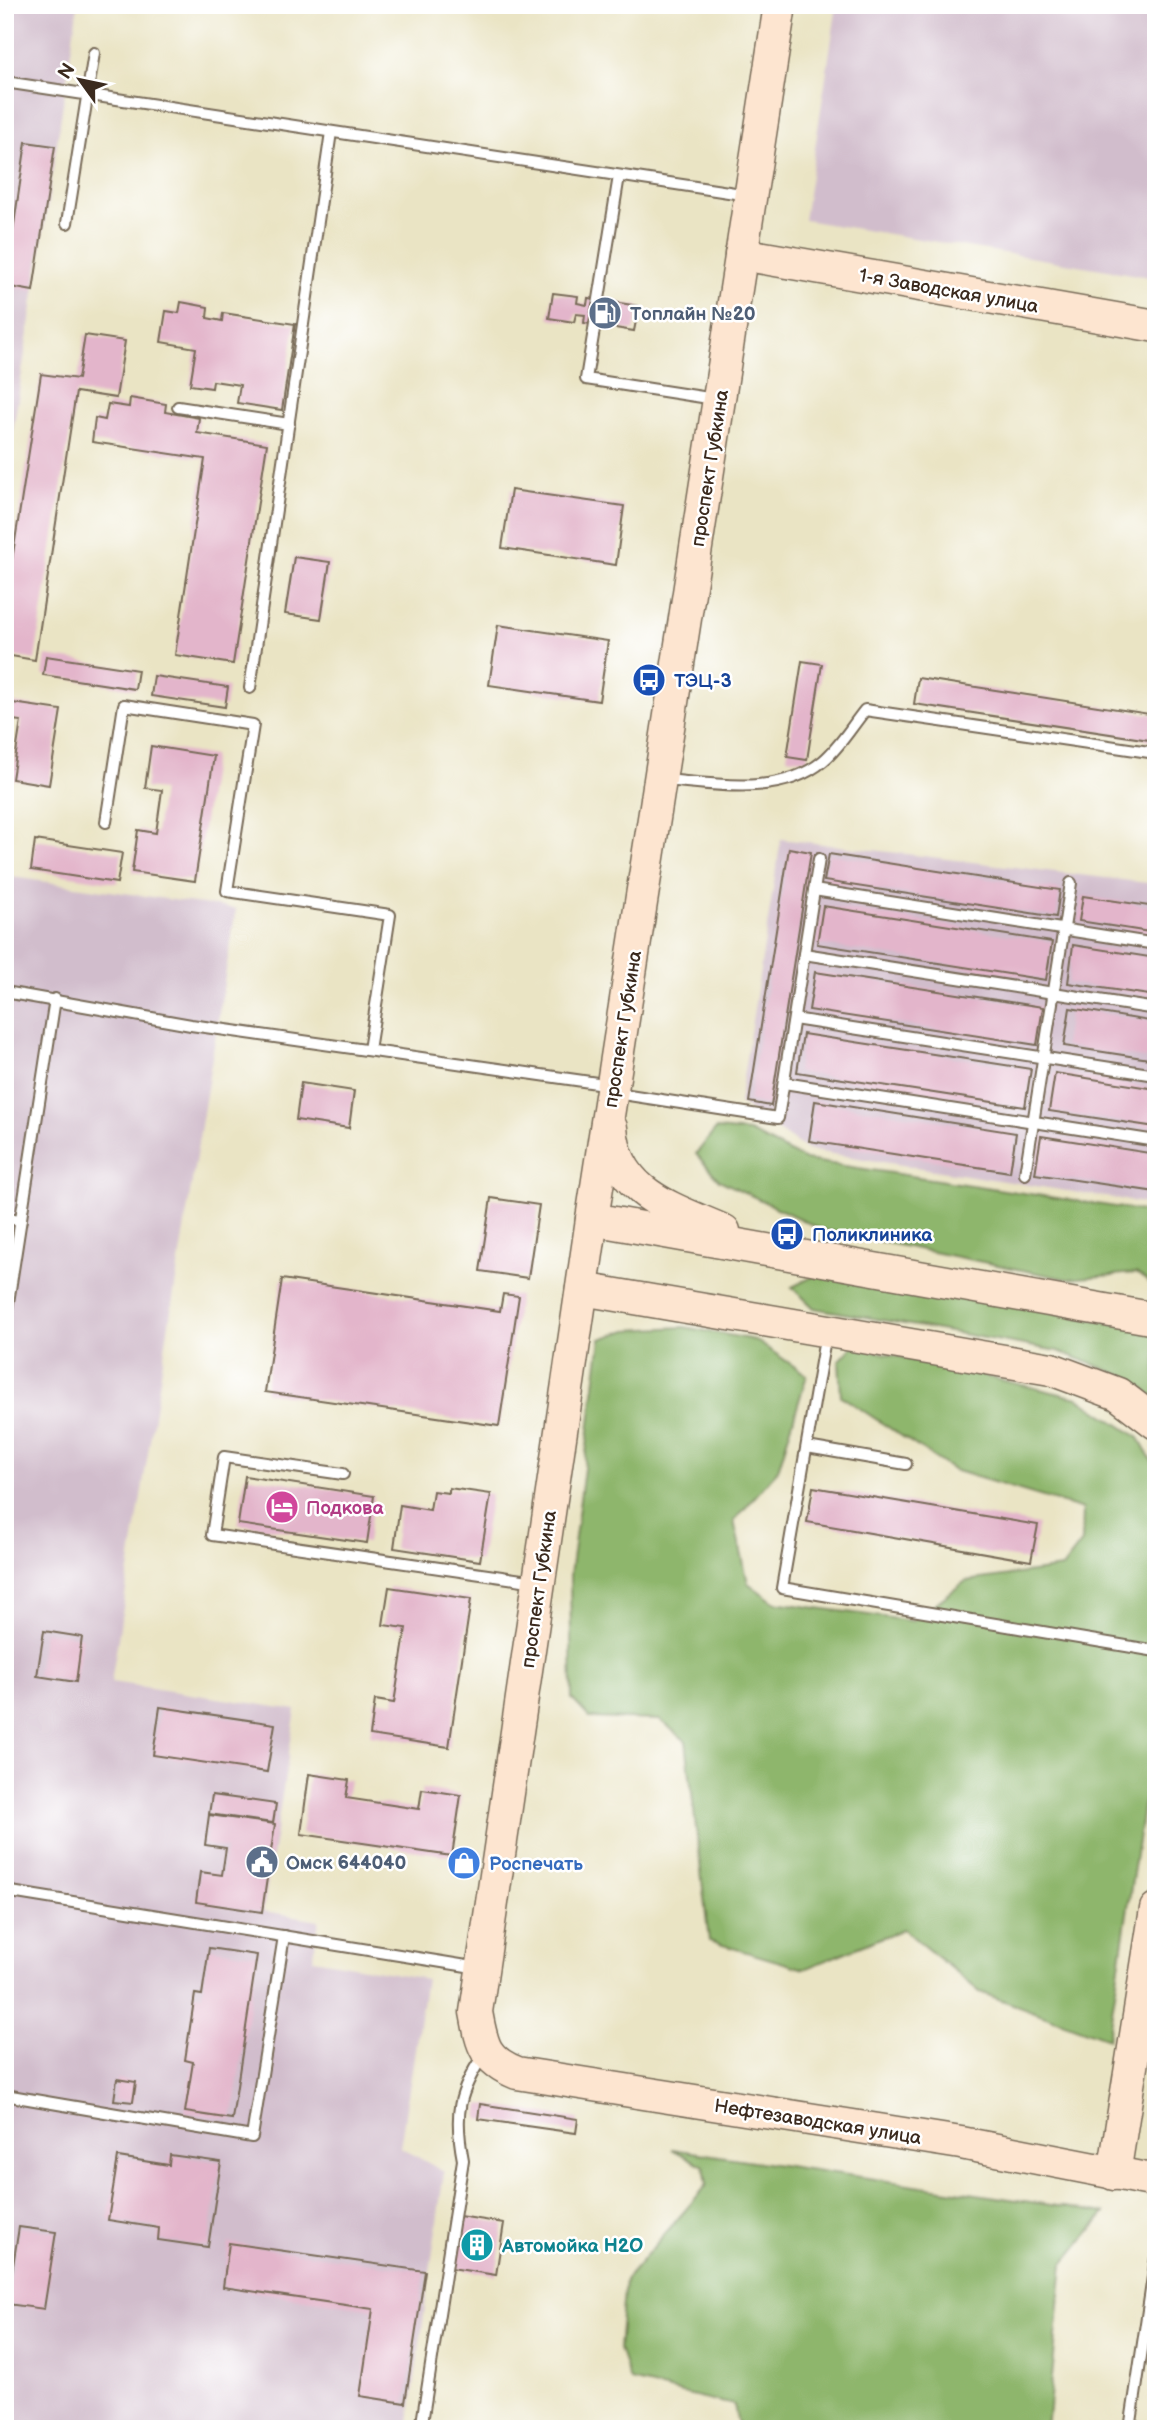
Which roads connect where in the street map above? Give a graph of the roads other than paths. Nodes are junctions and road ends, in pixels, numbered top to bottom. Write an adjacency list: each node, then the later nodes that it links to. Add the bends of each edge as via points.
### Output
1 (780, 5): 7 (main road, проспект Губкина)
2 (94, 53): 4 (lane)
3 (5, 82): 4 (lane)
4 (87, 95): 5 (lane); 8 (lane)
5 (331, 132): 6 (lane); 13 (lane)
6 (619, 176): 7 (lane); 11 (lane, via 586,379)
7 (751, 196): 9 (main road, проспект Губкина)
8 (68, 223)
9 (741, 254): 10 (main road, 1-я Заводская улица); 11 (main road, проспект Губкина)
10 (1156, 326)
11 (719, 400): 16 (main road, проспект Губкина)
12 (178, 407): 13 (lane)
13 (289, 424): 14 (lane)
14 (250, 688)
15 (1156, 753): 16 (lane, via 865,710 823,761 786,780 736,786)
16 (661, 780): 33 (main road, проспект Губкина)
17 (106, 822): 29 (lane, via 124,705 253,725 228,891 390,915)
18 (819, 859): 20 (lane)
19 (1071, 883): 21 (lane)
20 (814, 890): 21 (lane); 23 (lane)
21 (1064, 929): 22 (lane); 25 (lane)
22 (1156, 944)
23 (804, 954): 25 (lane); 28 (lane)
24 (5, 992): 26 (lane)
25 (1053, 993): 27 (lane); 30 (lane)
26 (55, 999): 29 (lane, via 191,1025); 39 (lane)
27 (1156, 1009)
28 (794, 1019): 30 (lane); 32 (lane)
29 (369, 1050): 33 (lane)
30 (1043, 1057): 31 (lane); 34 (lane)
31 (1156, 1075)
32 (784, 1083): 33 (lane, via 778,1118); 34 (lane)
33 (612, 1096): 38 (main road, проспект Губкина); 40 (main road, via 613,1151 631,1182 661,1202)
34 (1033, 1122): 35 (lane); 36 (lane)
35 (1156, 1141)
36 (1025, 1174)
37 (5, 1218): 39 (lane)
38 (592, 1219): 40 (main road); 41 (main road, проспект Губкина)
39 (21, 1220): 43 (lane)
40 (771, 1251): 42 (main road)
41 (582, 1289): 44 (main road); 49 (main road, проспект Губкина)
42 (1156, 1319)
43 (5, 1322)
44 (827, 1331): 45 (main road, via 1051,1368 1118,1394); 46 (lane)
45 (1156, 1423)
46 (807, 1447): 47 (lane); 50 (lane, via 782,1588)
47 (906, 1464)
48 (343, 1474): 49 (lane, via 224,1457 212,1535)
49 (539, 1583): 54 (main road, проспект Губкина)
50 (1156, 1651)
51 (5, 1891): 53 (lane)
52 (1156, 1909): 57 (main road)
53 (284, 1936): 54 (lane); 56 (lane, via 252,2137)
54 (482, 1968): 55 (main road, проспект Губкина, via 477,2012)
55 (486, 2052): 57 (main road, Нефтезаводская улица, via 500,2066 517,2073 961,2143); 60 (lane, via 458,2104 463,2160)
56 (5, 2095)
57 (1114, 2174): 58 (main road, Нефтезаводская улица)
58 (1156, 2181)
59 (1156, 2257): 61 (lane)
60 (421, 2429)
61 (1130, 2429)

